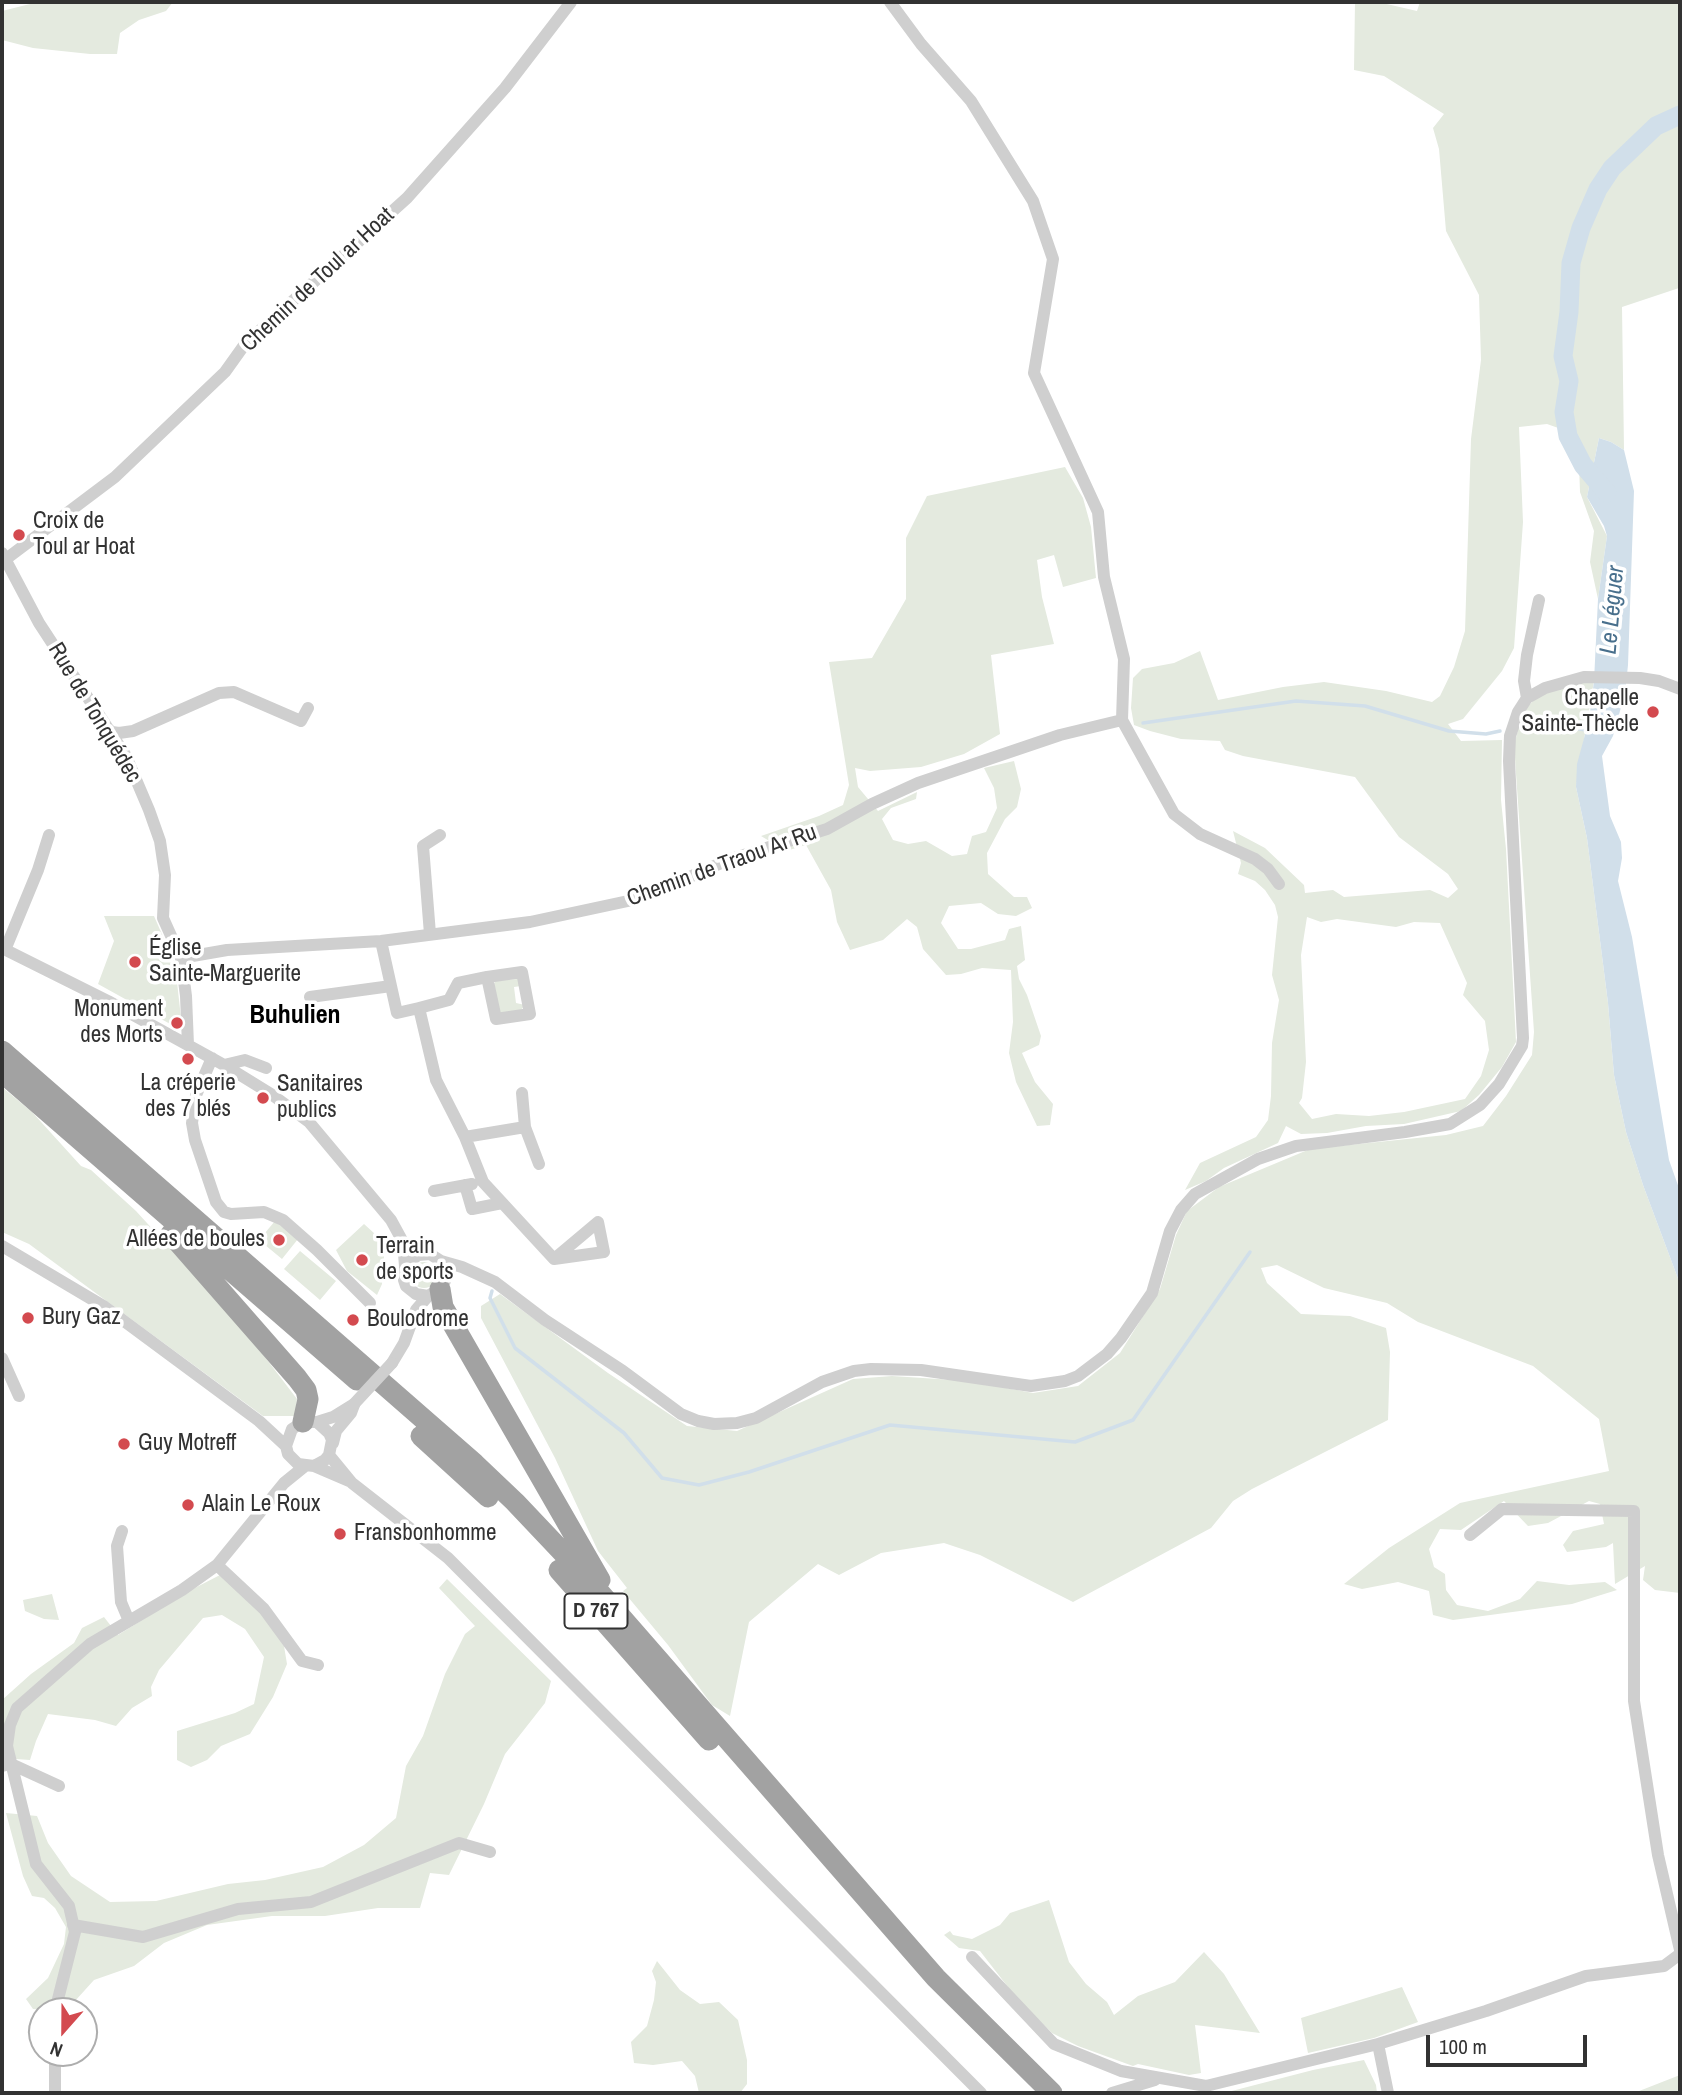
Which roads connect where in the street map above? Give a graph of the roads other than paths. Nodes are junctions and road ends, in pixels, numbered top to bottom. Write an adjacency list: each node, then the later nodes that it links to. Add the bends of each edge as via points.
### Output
1 (570, 2): 3 (street, Chemin de Toul ar Hoat, via 505,88 407,198 245,344 225,372 115,477)
2 (890, 2): 8 (street, via 971,101 1033,201 1053,259 1034,373 1098,512 1104,577 1124,659)
3 (4, 556): 9 (street, Rue de Tonquédec, via 39,623)
4 (1539, 600): 6 (street, via 1527,655)
5 (1680, 689): 6 (street, via 1640,678 1584,677)
6 (1527, 698): 41 (street, via 1513,725 1509,761 1523,1038 1499,1084 1480,1105 1450,1124 1296,1146 1258,1159 1195,1194 1170,1231 1152,1293 1107,1354 1078,1376 1031,1386 921,1370 871,1368 822,1382 756,1418 714,1424 681,1414 495,1282)
7 (308, 708): 9 (street, via 301,721 234,692 219,693 133,731 112,732)
8 (1122, 720): 12 (street, via 1174,814 1200,834 1255,859); 13 (street, Chemin de Traou Ar Ru, via 1029,744 918,783 827,829 728,860 642,898 530,922)
9 (106, 726): 16 (street, Rue de Tonquédec, via 126,756 160,841 165,875 163,918)
10 (49, 835): 15 (street)
11 (440, 835): 13 (street, via 423,846)
12 (1279, 884)
13 (430, 934): 14 (street, Chemin de Traou Ar Ru)
14 (381, 941): 16 (street, Chemin de Traou Ar Ru, via 227,950); 18 (street)
15 (4, 949): 21 (street)
16 (181, 958): 21 (street, Rue de Tonquédec)
17 (487, 977): 17 (street, via 496,1019 530,1014 522,972); 20 (street, via 458,982 449,1000)
18 (391, 986): 19 (street); 20 (street, via 397,1013)
19 (310, 998)
20 (419, 1008): 29 (street, via 436,1080)
21 (188, 1045): 23 (street)
22 (2, 1051): 59 (highway, D 767, via 475,1464)
23 (212, 1058): 24 (street); 44 (street, via 196,1095 192,1122 216,1202 231,1214 264,1212 282,1220)
24 (224, 1065): 25 (street, via 245,1060); 36 (street, via 309,1122)
25 (265, 1068)
26 (2, 1072): 31 (highway, D 767)
27 (522, 1093): 28 (street)
28 (525, 1127): 29 (street); 30 (street)
29 (464, 1137): 32 (street)
30 (539, 1164)
31 (116, 1172): 50 (highway, D 767, via 298,1378 308,1399); 75 (highway, D 767, via 427,1441 521,1529 894,1953)
32 (483, 1182): 33 (street); 35 (street)
33 (465, 1185): 34 (street); 35 (street, via 472,1209)
34 (434, 1191)
35 (502, 1203): 39 (street)
36 (400, 1234): 38 (street); 40 (street)
37 (2, 1246): 49 (street, via 105,1307)
38 (435, 1258): 40 (street, via 418,1255); 41 (street); 43 (street, via 446,1275)
39 (554, 1259)
40 (405, 1266): 42 (street)
41 (472, 1271): 43 (street, via 455,1274)
42 (406, 1286): 43 (street, via 415,1294); 45 (street)
43 (438, 1289): 45 (street); 59 (highway, via 443,1307)
44 (370, 1303)
45 (412, 1319): 48 (street, bridge, via 392,1363)
46 (2, 1358): 47 (street)
47 (19, 1396)
48 (354, 1404): 50 (street, via 333,1417); 52 (street, via 336,1431)
49 (259, 1421): 50 (street); 51 (street)
50 (304, 1424): 51 (street); 52 (street, via 329,1433)
51 (287, 1450): 53 (street, via 298,1464); 54 (street)
52 (331, 1451): 53 (street, via 320,1464); 55 (street)
53 (309, 1466): 54 (street); 55 (street)
54 (284, 1483): 58 (street)
55 (352, 1483): 74 (street, via 448,1558)
56 (122, 1531): 60 (street, via 117,1546 121,1602)
57 (1470, 1535): 66 (street, via 1502,1509 1634,1511 1634,1701 1658,1855)
58 (217, 1565): 60 (street); 61 (street, via 264,1609 302,1661)
59 (620, 1615): 76 (highway, D 767, via 936,1978)
60 (128, 1620): 62 (street, via 90,1644 17,1708 10,1725)
61 (318, 1665)
62 (6, 1765): 63 (street); 65 (street, via 36,1864 69,1906)
63 (59, 1786)
64 (490, 1852): 65 (street, via 458,1843 311,1902 238,1909 143,1937)
65 (73, 1925): 68 (street)
66 (1680, 1952): 69 (street, via 1664,1966 1586,1976)
67 (972, 1958): 71 (street, via 1054,2044 1121,2071)
68 (59, 1997)
69 (1378, 2044): 72 (street); 78 (street)
70 (55, 2067): 73 (street)
71 (1159, 2079): 72 (street); 77 (street)
72 (1205, 2090)
73 (55, 2093)
74 (981, 2093)
75 (1031, 2093)
76 (1052, 2093)
77 (1112, 2093)
78 (1388, 2093)

